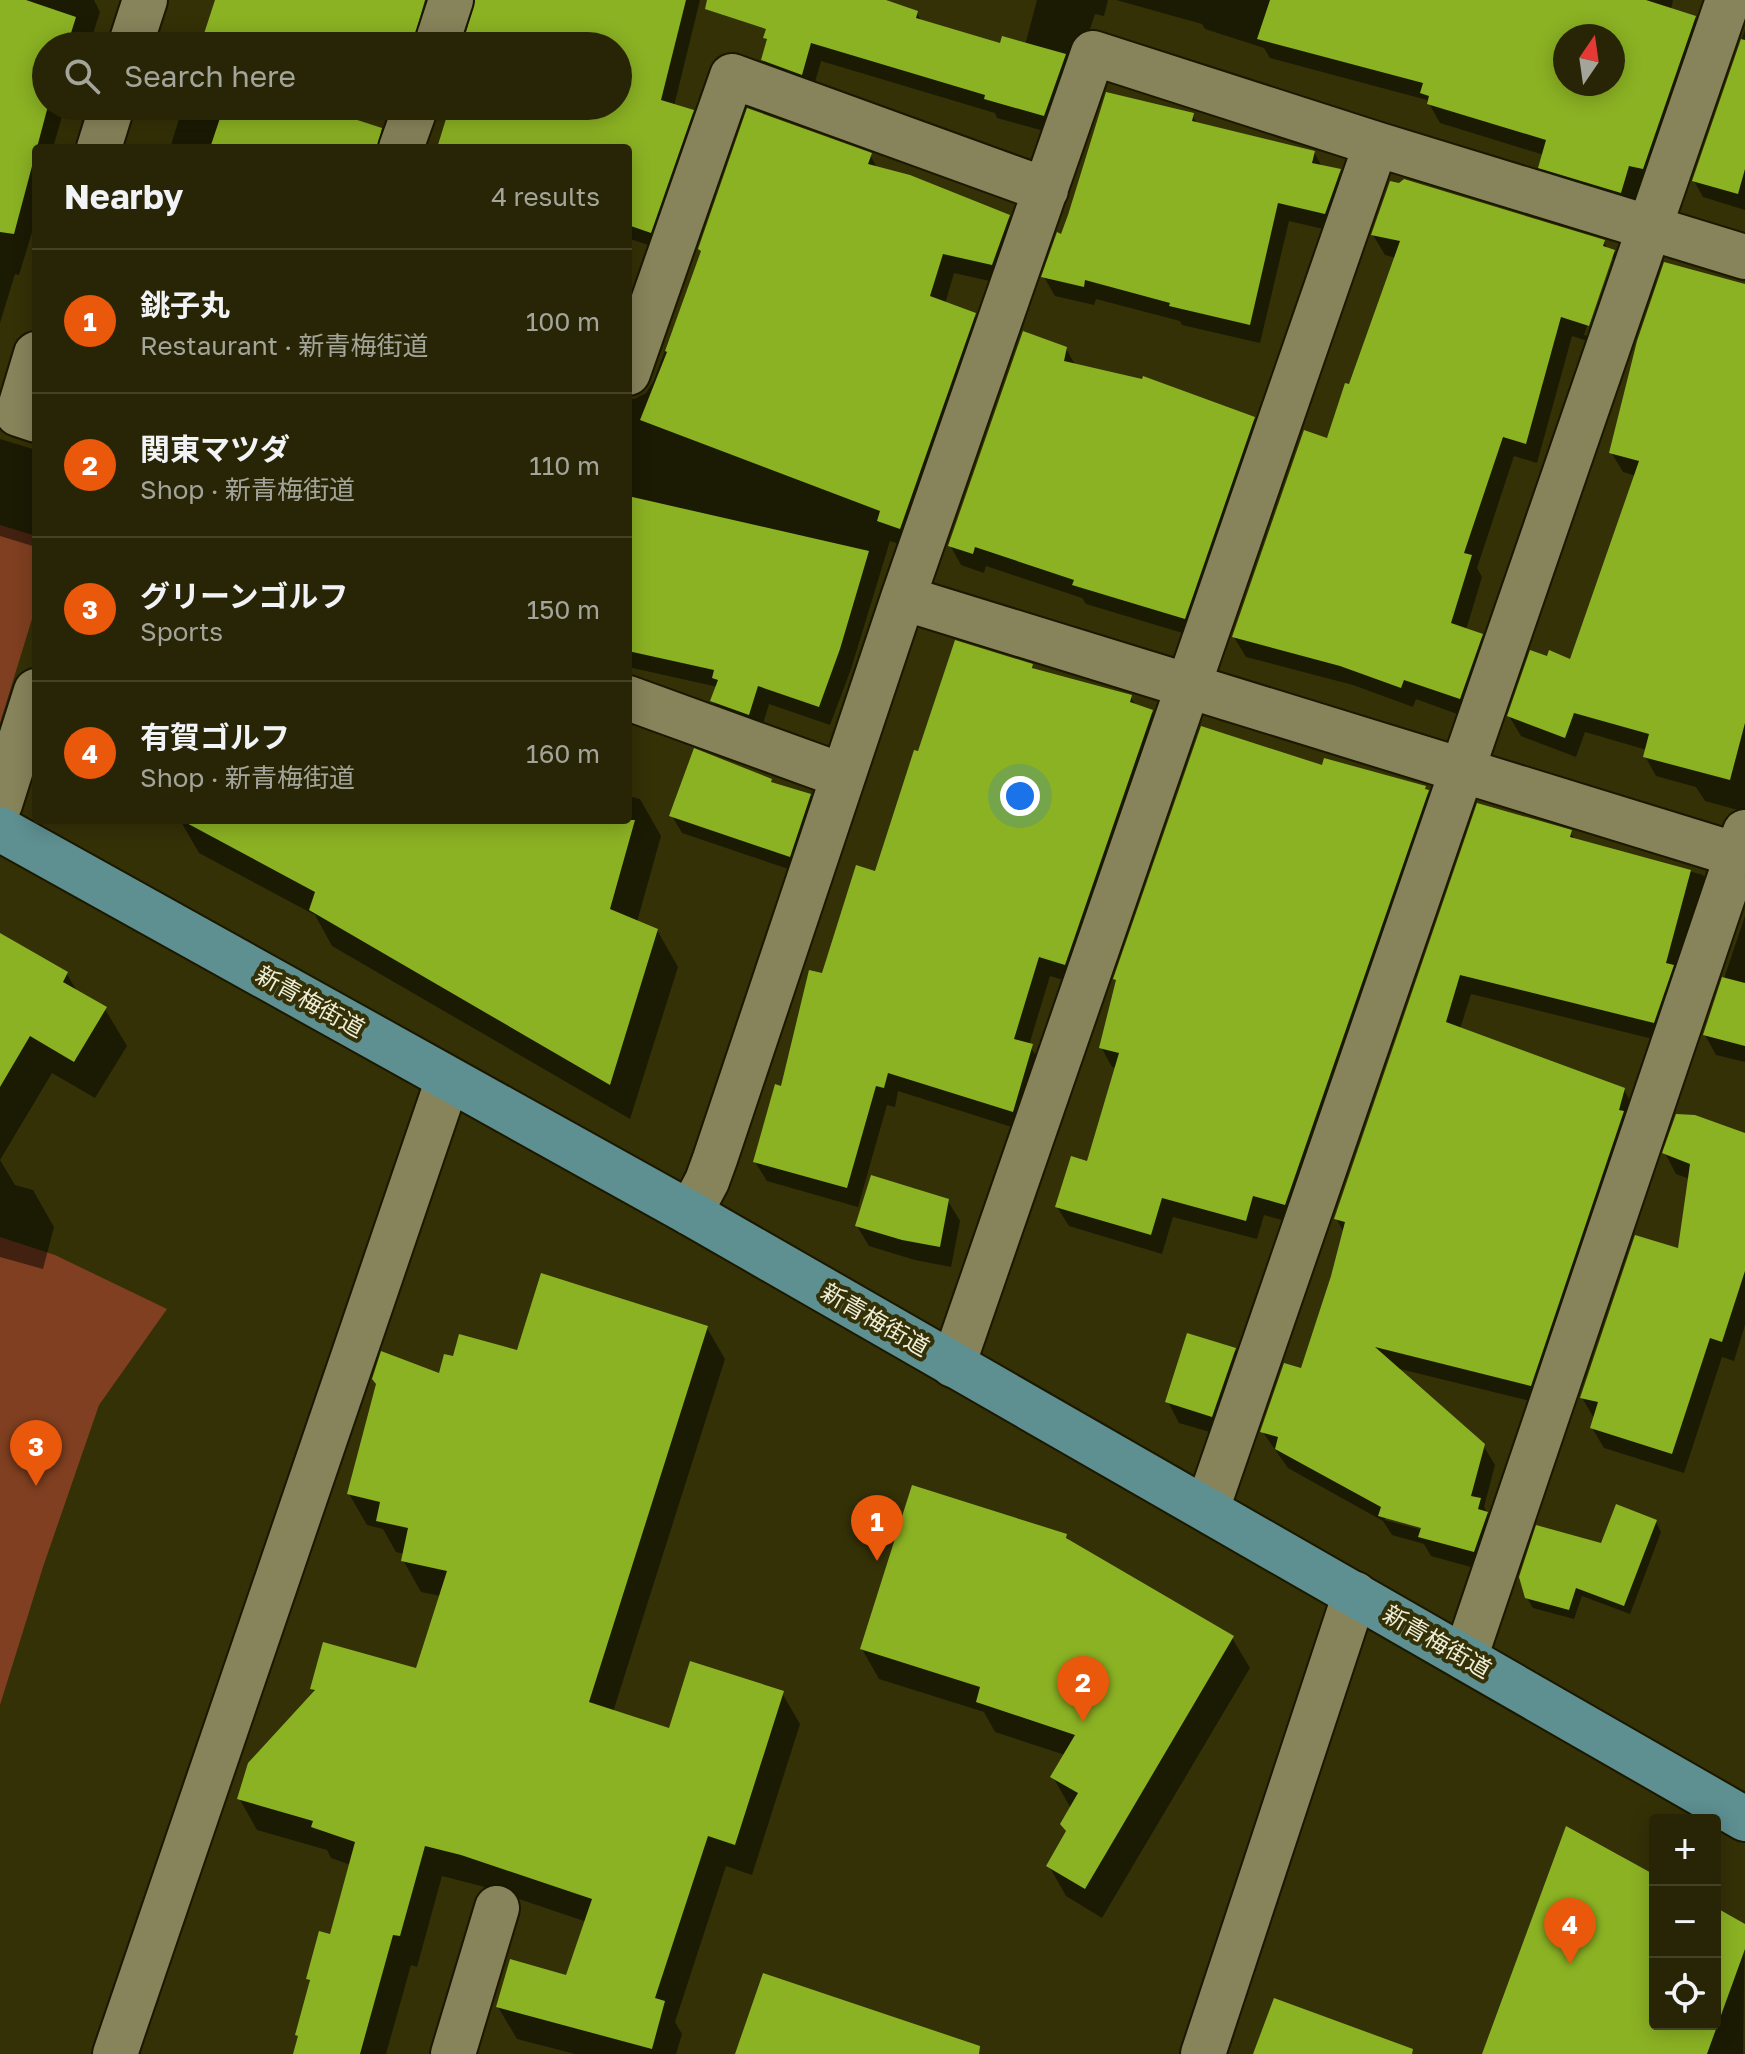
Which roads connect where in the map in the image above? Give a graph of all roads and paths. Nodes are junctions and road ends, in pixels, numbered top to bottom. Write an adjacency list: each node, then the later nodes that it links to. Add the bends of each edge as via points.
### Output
1 (145, 0): 4 (street)
2 (451, 0): 5 (street)
3 (1728, 0): 12 (street)
4 (135, 32)
5 (441, 32)
6 (108, 120): 8 (street)
7 (411, 120): 9 (street)
8 (100, 144)
9 (402, 144)
10 (1376, 144): 11 (street, via 1093,53); 12 (street); 18 (street)
11 (1046, 190): 14 (street, via 732,76); 17 (street)
12 (1650, 227): 13 (street); 21 (street)
13 (1745, 257)
14 (632, 362)
15 (32, 367): 16 (street, via 18,414)
16 (32, 419)
17 (903, 598): 18 (street); 22 (street)
18 (1188, 686): 21 (street); 28 (street)
19 (632, 699): 22 (street)
20 (32, 704): 23 (street)
21 (1462, 770): 25 (street); 29 (street)
22 (843, 776): 27 (street, via 715,1159)
23 (0, 804)
24 (0, 829): 26 (main road, 新青梅街道)
25 (1741, 843): 31 (street)
26 (448, 1079): 27 (main road, 新青梅街道); 34 (street)
27 (690, 1213): 28 (main road, 新青梅街道)
28 (953, 1365): 29 (main road, 新青梅街道)
29 (1207, 1509): 30 (main road, 新青梅街道)
30 (1355, 1594): 31 (main road, 新青梅街道); 36 (street)
31 (1465, 1658): 32 (main road, 新青梅街道)
32 (1745, 1819)
33 (497, 1908): 35 (street)
34 (115, 2054)
35 (453, 2054)
36 (1203, 2054)

